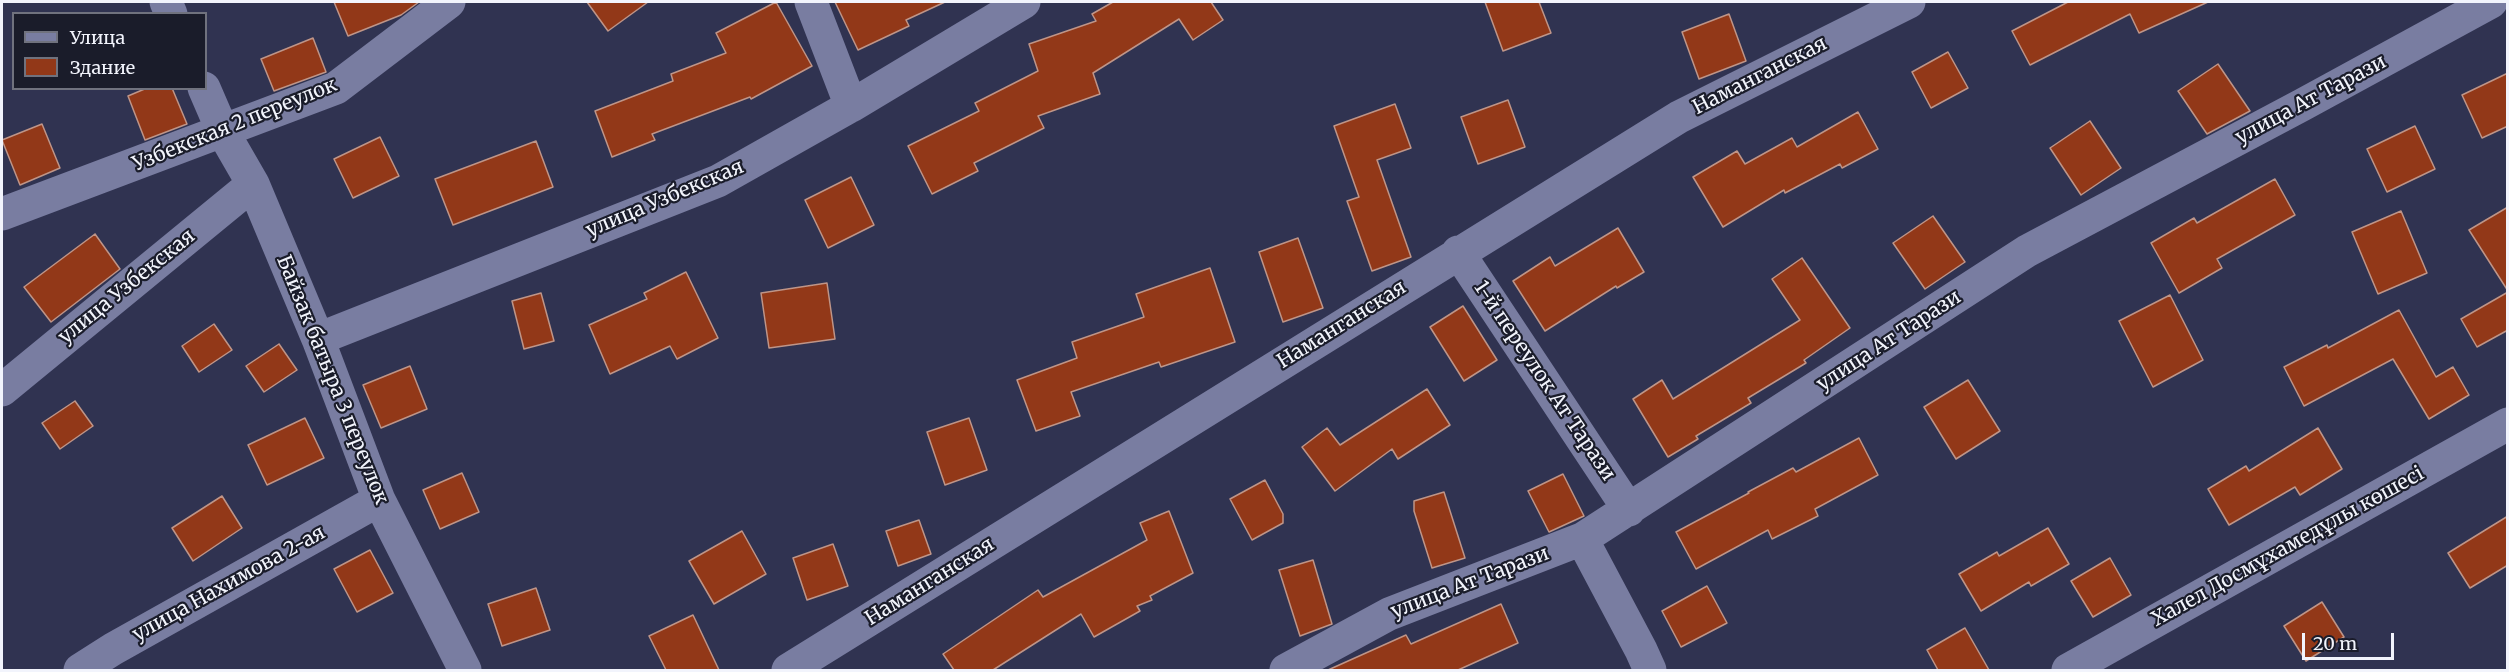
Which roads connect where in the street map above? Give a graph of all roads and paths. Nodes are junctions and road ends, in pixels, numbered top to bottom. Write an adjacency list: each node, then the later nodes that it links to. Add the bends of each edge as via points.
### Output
1 (449, 2): 8 (street, Узбекская 2 переулок, via 336,88)
2 (811, 2): 7 (street)
3 (1024, 2): 7 (street, улица Узбекская)
4 (1909, 2): 11 (street, Наманганская, via 1679,117)
5 (2491, 2): 16 (street, улица Ат Тарази, via 2027,250)
6 (205, 90): 8 (street, Байзак батыра 3 переулок)
7 (851, 106): 12 (street, улица Узбекская, via 718,181)
8 (223, 132): 9 (street, Байзак батыра 3 переулок); 10 (street, Узбекская 2 переулок)
9 (253, 184): 12 (street, Байзак батыра 3 переулок); 13 (street, улица Узбекская)
10 (2, 214)
11 (1458, 252): 16 (street, 1-й переулок Ат Тарази); 20 (street, Наманганская)
12 (318, 339): 15 (street, Байзак батыра 3 переулок)
13 (2, 390)
14 (2508, 424): 23 (street, Халел Досмұхамедұлы көшесі)
15 (379, 500): 18 (street, улица Нахимова 2-ая); 19 (street, Байзак батыра 3 переулок)
16 (1629, 510): 17 (street, улица Ат Тарази)
17 (1582, 539): 21 (street, улица Ат Тарази, via 1389,614); 22 (street)
18 (80, 670)
19 (465, 670)
20 (788, 670)
21 (1286, 670)
22 (1650, 670)
23 (2068, 670)

